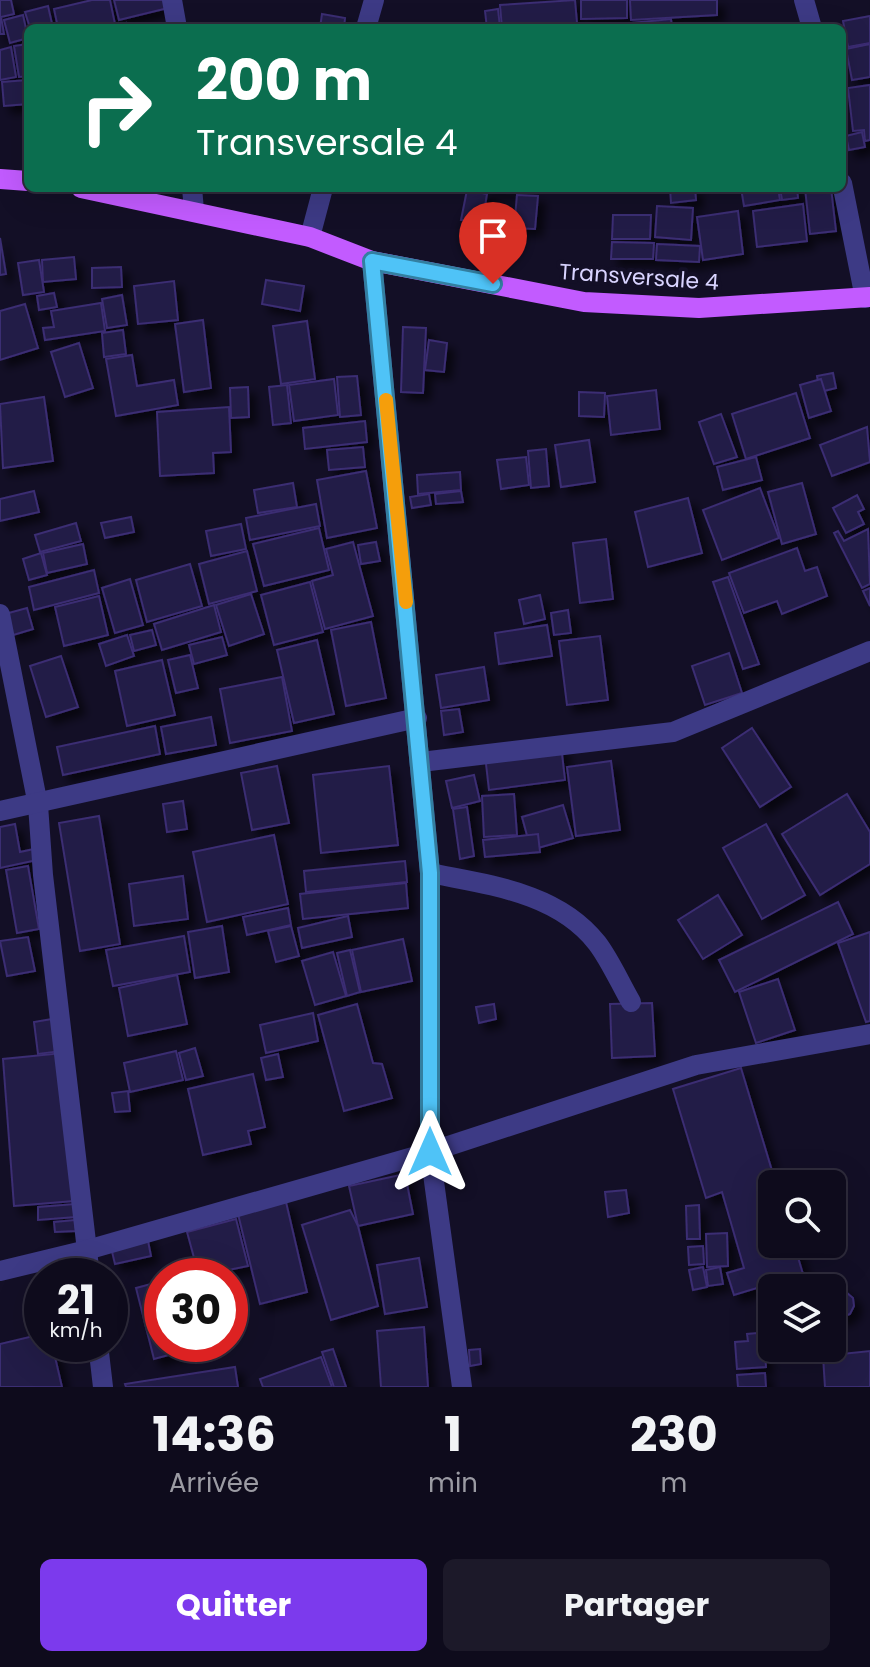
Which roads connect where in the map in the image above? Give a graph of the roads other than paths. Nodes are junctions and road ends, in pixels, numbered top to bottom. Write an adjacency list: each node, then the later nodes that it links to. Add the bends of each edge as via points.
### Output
1 (172, 0): 4 (street)
2 (374, 0): 5 (street)
3 (804, 0): 6 (street)
4 (176, 24)
5 (367, 24)
6 (811, 24)
7 (0, 179): 8 (main road)
8 (24, 181)
9 (102, 192): 13 (main road, Transversale 4)
10 (192, 192): 13 (street)
11 (322, 192): 14 (street)
12 (844, 192): 16 (street)
13 (194, 210): 14 (main road, Transversale 4)
14 (310, 237): 15 (main road, Transversale 4)
15 (372, 261): 16 (main road, Transversale 4, via 584,302 699,308); 19 (street)
16 (868, 298)
17 (0, 614): 21 (street)
18 (870, 651): 20 (street, via 673,732)
19 (417, 718): 20 (street); 21 (street)
20 (421, 762): 23 (street)
21 (38, 805): 22 (street); 27 (street)
22 (0, 811)
23 (430, 873): 24 (street, via 532,895 568,917 596,942); 26 (street)
24 (631, 1002)
25 (870, 1034): 26 (street, via 696,1065)
26 (430, 1152): 27 (street); 32 (street)
27 (87, 1250): 28 (street); 29 (street)
28 (88, 1258)
29 (0, 1271)
30 (100, 1362): 31 (street)
31 (103, 1387)
32 (462, 1387)

